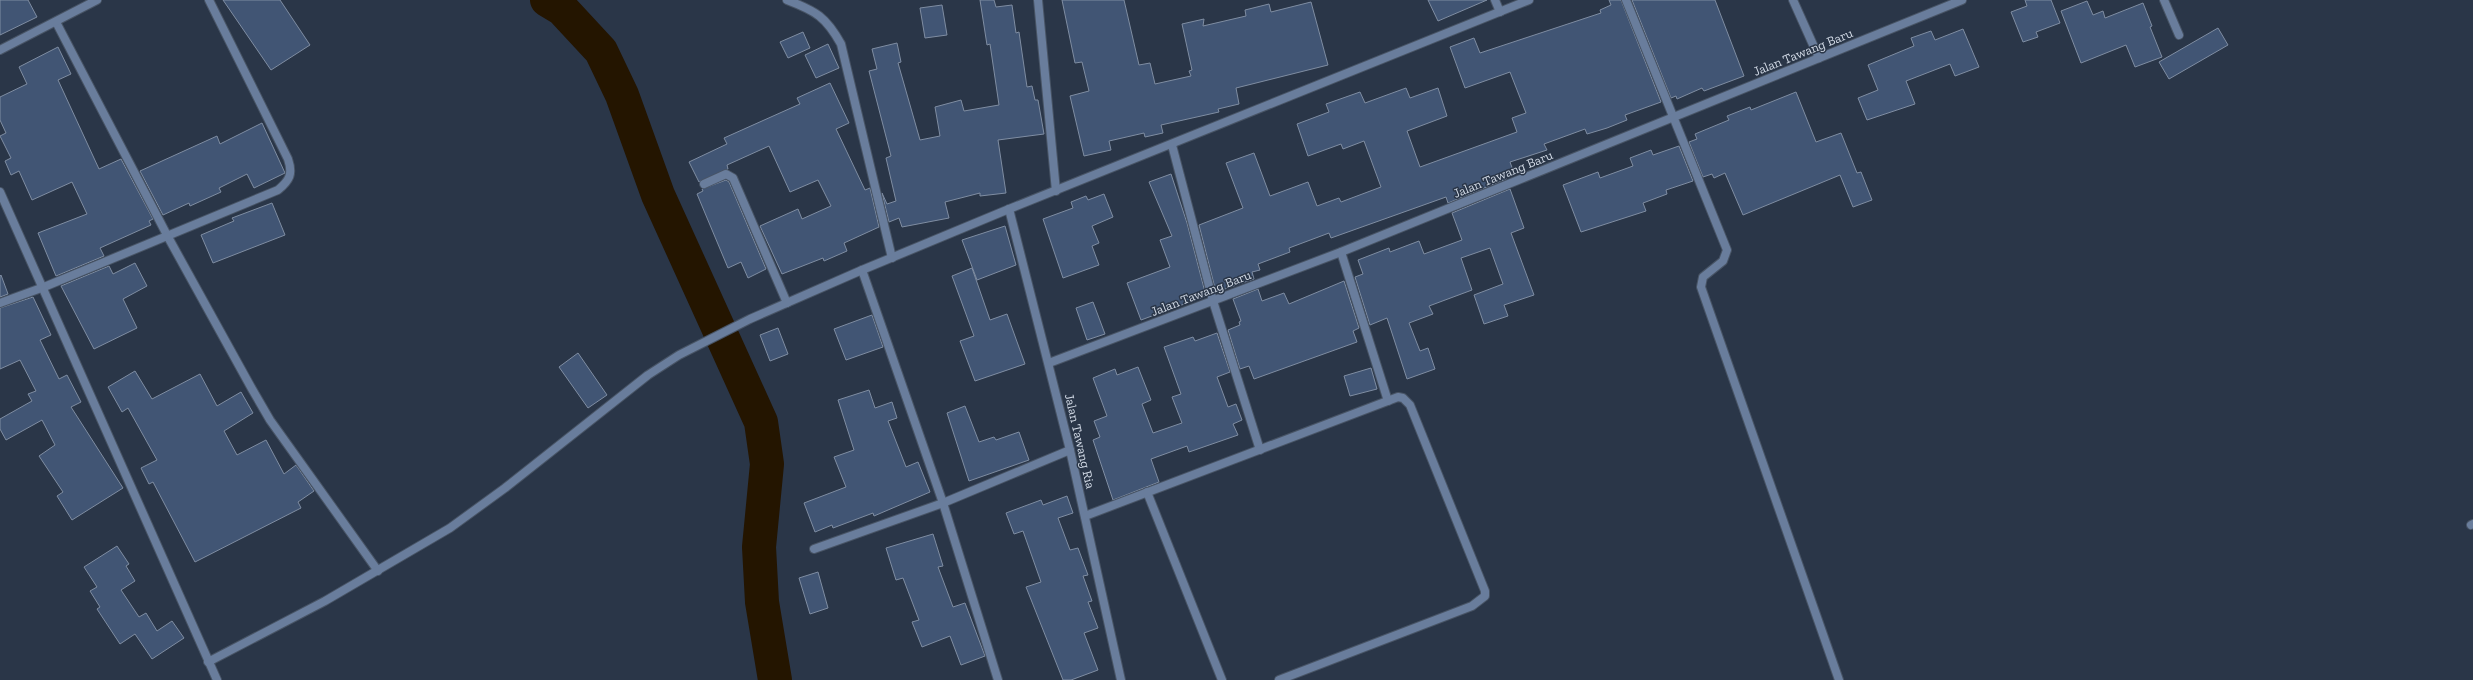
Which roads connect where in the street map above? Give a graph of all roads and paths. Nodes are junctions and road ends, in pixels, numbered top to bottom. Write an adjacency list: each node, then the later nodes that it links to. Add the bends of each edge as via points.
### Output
1 (98, 0): 12 (street)
2 (209, 0): 22 (street, via 292,171 288,182 278,190)
3 (787, 0): 24 (street, via 816,12 830,25 840,44)
4 (1038, 0): 19 (street)
5 (1494, 0): 11 (street)
6 (1529, 0): 11 (street)
7 (1626, 0): 16 (street)
8 (1793, 0): 15 (street)
9 (1962, 0): 15 (street, Jalan Tawang Baru)
10 (2164, 0): 13 (street)
11 (1500, 12): 17 (street)
12 (56, 22): 14 (street); 22 (street)
13 (2179, 35)
14 (0, 50)
15 (1819, 58): 16 (street, Jalan Tawang Baru)
16 (1675, 118): 23 (street, Jalan Tawang Baru); 45 (street, via 1726,250 1723,262 1703,277 1701,287)
17 (1172, 145): 19 (street); 27 (street)
18 (704, 184): 29 (street, via 726,174 733,178)
19 (1056, 191): 21 (street)
20 (0, 192): 26 (street)
21 (1009, 209): 24 (street); 30 (street, Jalan Tawang Ria)
22 (168, 236): 26 (street); 38 (street, via 270,420)
23 (1341, 252): 27 (street, Jalan Tawang Baru); 31 (street)
24 (892, 258): 25 (street)
25 (862, 270): 29 (street); 35 (street)
26 (44, 287): 28 (street); 39 (street)
27 (1213, 301): 30 (street, Jalan Tawang Baru); 33 (street)
28 (0, 303)
29 (787, 303): 38 (street, via 680,355 648,375 450,528)
30 (1049, 363): 32 (street, Jalan Tawang Ria)
31 (1388, 401): 33 (street); 44 (street, via 1398,397 1404,398 1410,405 1485,596 1472,606)
32 (1070, 450): 35 (street); 36 (street, Jalan Tawang Ria)
33 (1260, 450): 34 (street)
34 (1148, 492): 36 (street); 43 (street)
35 (943, 503): 37 (street); 41 (street)
36 (1085, 516): 42 (street, Jalan Tawang Ria)
37 (814, 549)
38 (378, 571): 39 (street)
39 (208, 662): 40 (street)
40 (217, 680)
41 (998, 680)
42 (1121, 680)
43 (1222, 680)
44 (1280, 680)
45 (1839, 680)

